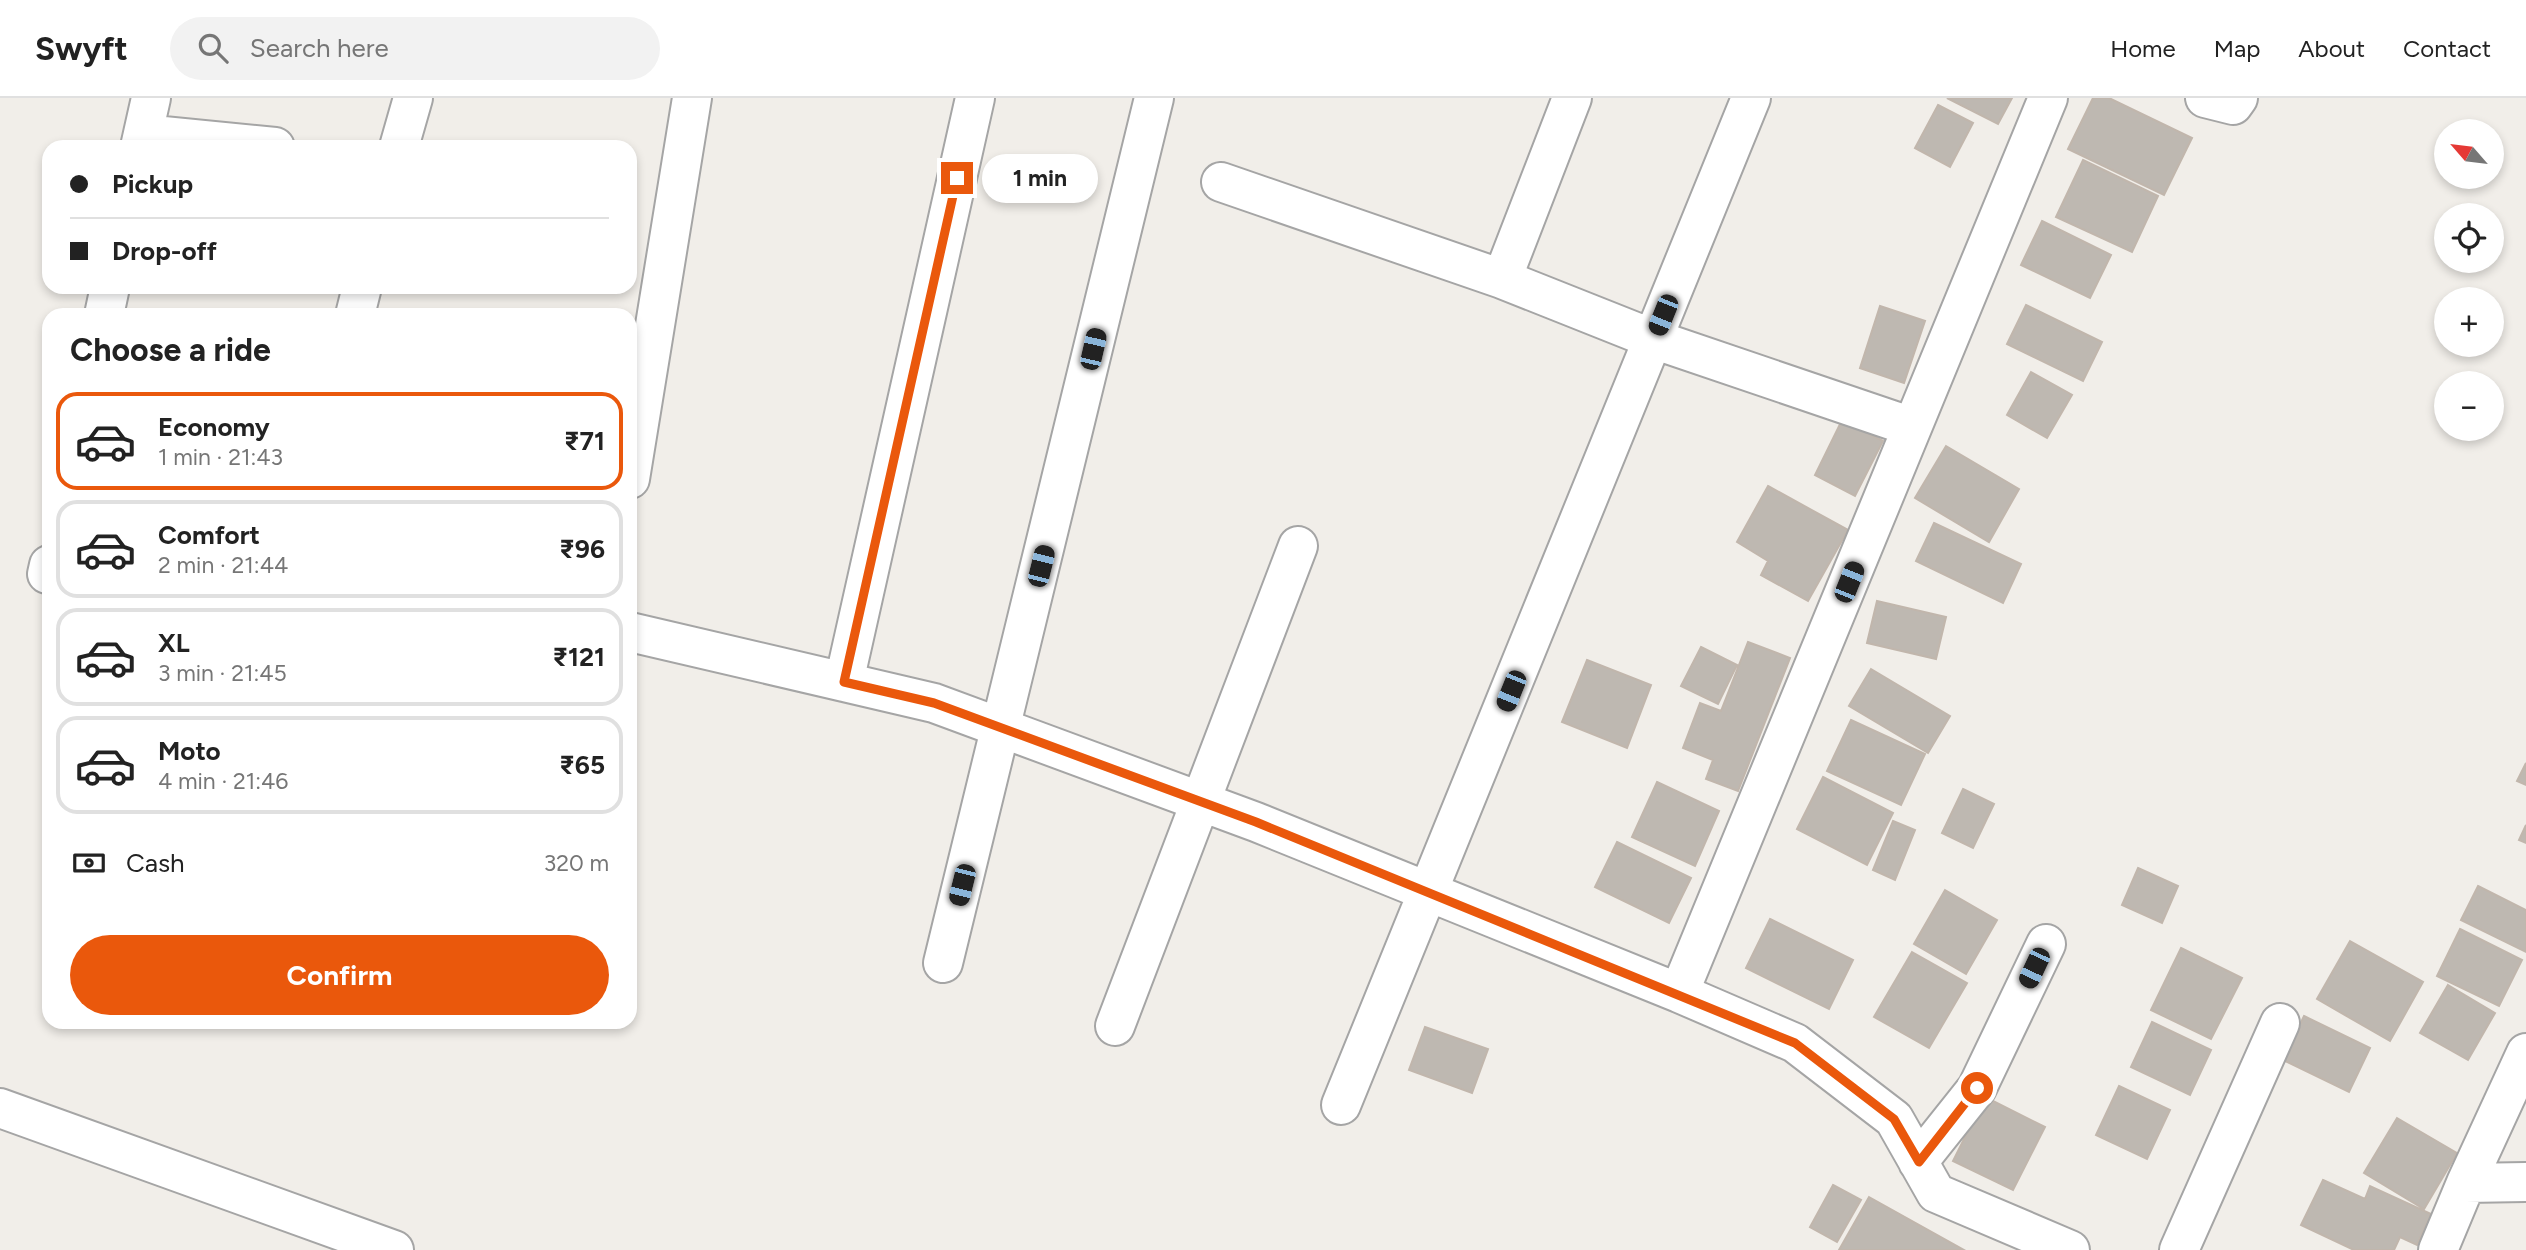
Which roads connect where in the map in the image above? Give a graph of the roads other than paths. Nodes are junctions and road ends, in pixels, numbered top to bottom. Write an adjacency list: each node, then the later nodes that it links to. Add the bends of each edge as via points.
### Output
1 (412, 98): 12 (street)
2 (692, 98): 15 (street)
3 (975, 98): 21 (street)
4 (1154, 98): 22 (street)
5 (1572, 98): 14 (street)
6 (1751, 98): 16 (street)
7 (2048, 98): 18 (street)
8 (2205, 98): 9 (street, via 2233,105)
9 (2238, 98)
10 (145, 126): 11 (street)
11 (232, 140)
12 (401, 140)
13 (1222, 182): 14 (street)
14 (1502, 279): 16 (street)
15 (642, 327): 17 (street)
16 (1653, 339): 18 (street); 24 (street)
17 (637, 390)
18 (1912, 427): 27 (street)
19 (1298, 546): 23 (street)
20 (637, 634): 21 (street)
21 (844, 682): 22 (street, via 934,703)
22 (1002, 728): 23 (street); 26 (street)
23 (1201, 802): 24 (street); 29 (street)
24 (1429, 893): 27 (street); 31 (street)
25 (2046, 944): 33 (street, via 1977,1088)
26 (943, 963)
27 (1679, 993): 33 (street, via 1795,1043 1894,1119)
28 (2280, 1023): 39 (street)
29 (1115, 1026)
30 (2526, 1053): 35 (street)
31 (1341, 1105)
32 (0, 1108): 37 (street)
33 (1919, 1162): 36 (street, via 1936,1193)
34 (2526, 1182): 35 (street)
35 (2466, 1183): 40 (street)
36 (2028, 1242): 38 (street)
37 (394, 1250)
38 (2070, 1250)
39 (2179, 1250)
40 (2438, 1250)

